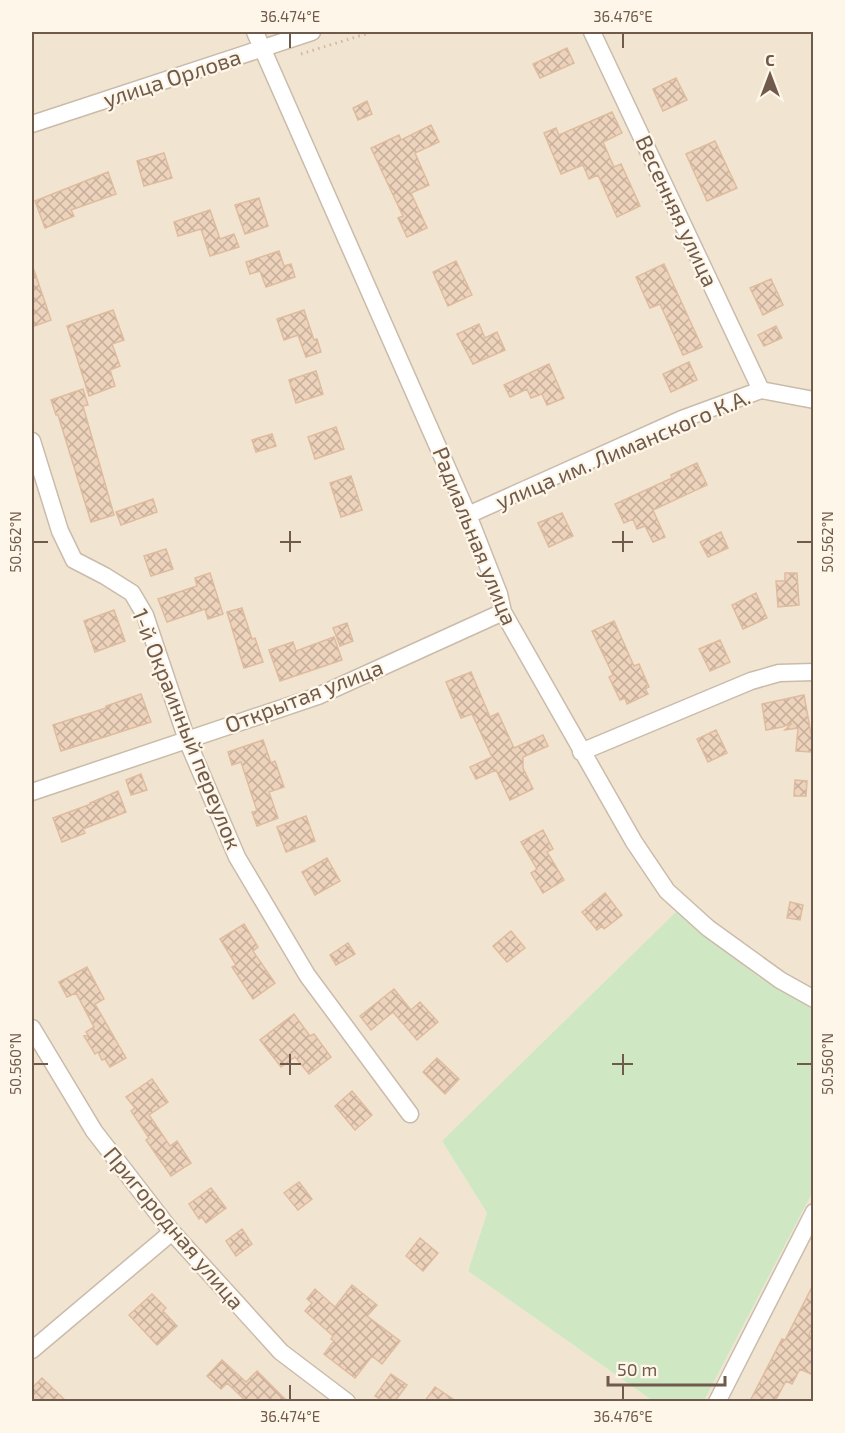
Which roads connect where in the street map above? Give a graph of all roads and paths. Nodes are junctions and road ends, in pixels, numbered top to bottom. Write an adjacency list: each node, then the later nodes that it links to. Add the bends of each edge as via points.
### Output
1 (255, 32): 4 (street, Радиальная улица)
2 (312, 32): 4 (street, улица Орлова)
3 (592, 32): 6 (street, Весенняя улица)
4 (263, 49): 5 (street, улица Орлова); 9 (street, Радиальная улица)
5 (32, 124)
6 (761, 390): 7 (street, улица им. Лиманского К.А.); 9 (street, улица им. Лиманского К.А., via 682,420)
7 (813, 400)
8 (32, 441): 12 (street, 1-й Окраинный переулок, via 60,531 74,560 132,593 145,615)
9 (468, 515): 10 (street, Радиальная улица)
10 (503, 612): 12 (street, Открытая улица, via 318,696); 13 (street, Радиальная улица)
11 (813, 672): 13 (street, via 779,673 751,681)
12 (187, 740): 14 (street, Открытая улица); 17 (street, 1-й Окраинный переулок, via 237,857 302,966)
13 (582, 752): 15 (street, Радиальная улица, via 667,891 708,928)
14 (32, 792)
15 (813, 999)
16 (32, 1028): 19 (street, Пригородная улица, via 94,1131)
17 (411, 1114)
18 (813, 1212): 22 (street)
19 (172, 1232): 20 (street); 21 (street, Пригородная улица, via 281,1352)
20 (32, 1350)
21 (347, 1401)
22 (717, 1401)

